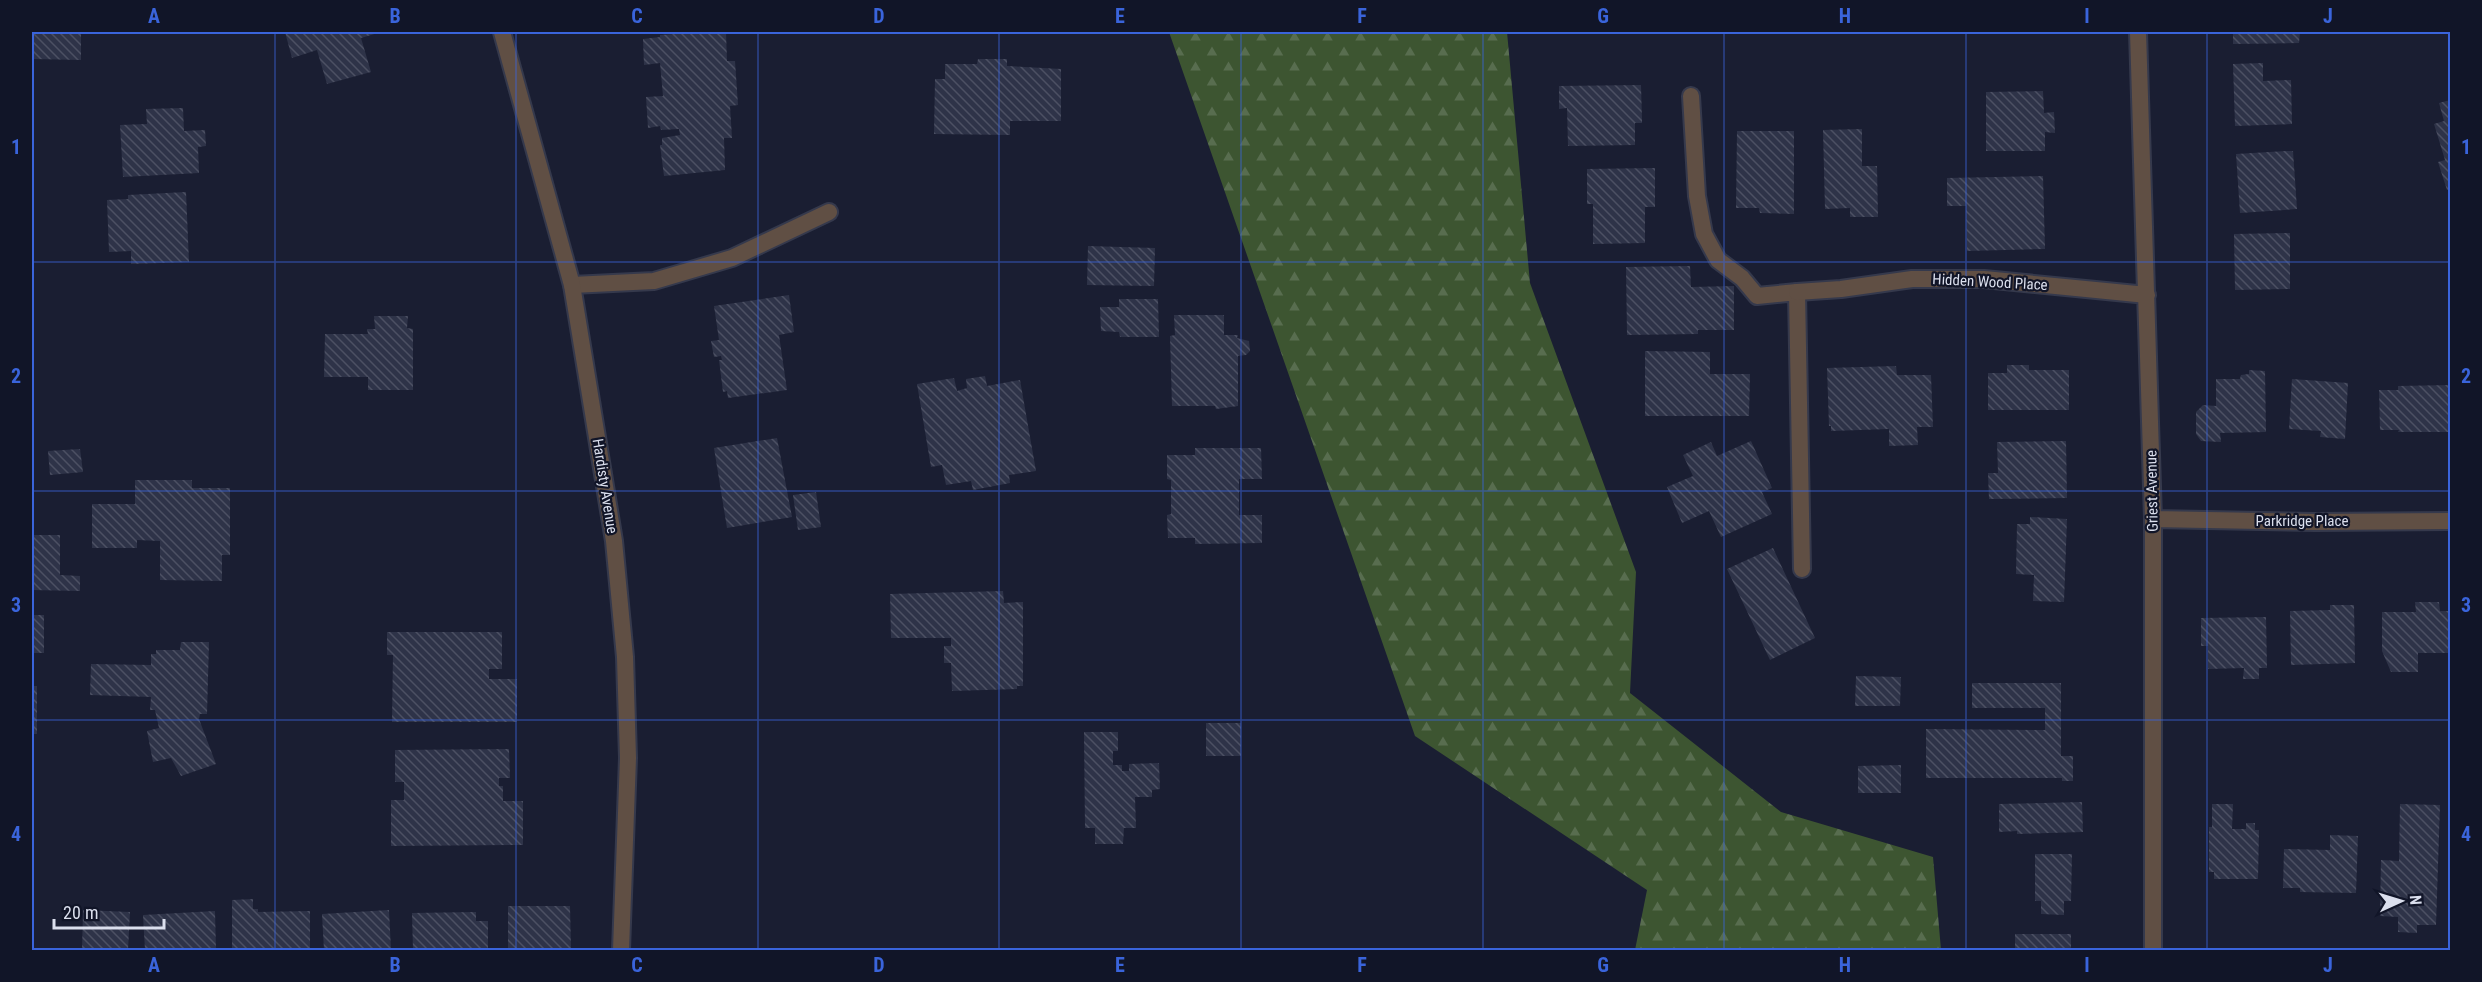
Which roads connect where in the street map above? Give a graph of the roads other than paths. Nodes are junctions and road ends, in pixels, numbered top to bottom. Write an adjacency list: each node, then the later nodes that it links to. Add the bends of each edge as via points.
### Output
1 (502, 32): 5 (street, Hardisty Avenue)
2 (2138, 32): 7 (street, Griest Avenue)
3 (1691, 96): 6 (street, Hidden Wood Place, via 1696,196 1704,234 1718,260 1742,278 1757,296)
4 (829, 212): 5 (street, via 732,258 654,280)
5 (572, 285): 11 (street, Hardisty Avenue, via 614,541 625,657 628,758)
6 (1797, 292): 7 (street, Hidden Wood Place, via 1912,279 1984,279); 10 (street)
7 (2147, 295): 8 (street, Griest Avenue)
8 (2153, 519): 9 (street, Parkridge Place); 12 (street, Griest Avenue)
9 (2451, 521)
10 (1802, 570)
11 (621, 951)
12 (2153, 951)

